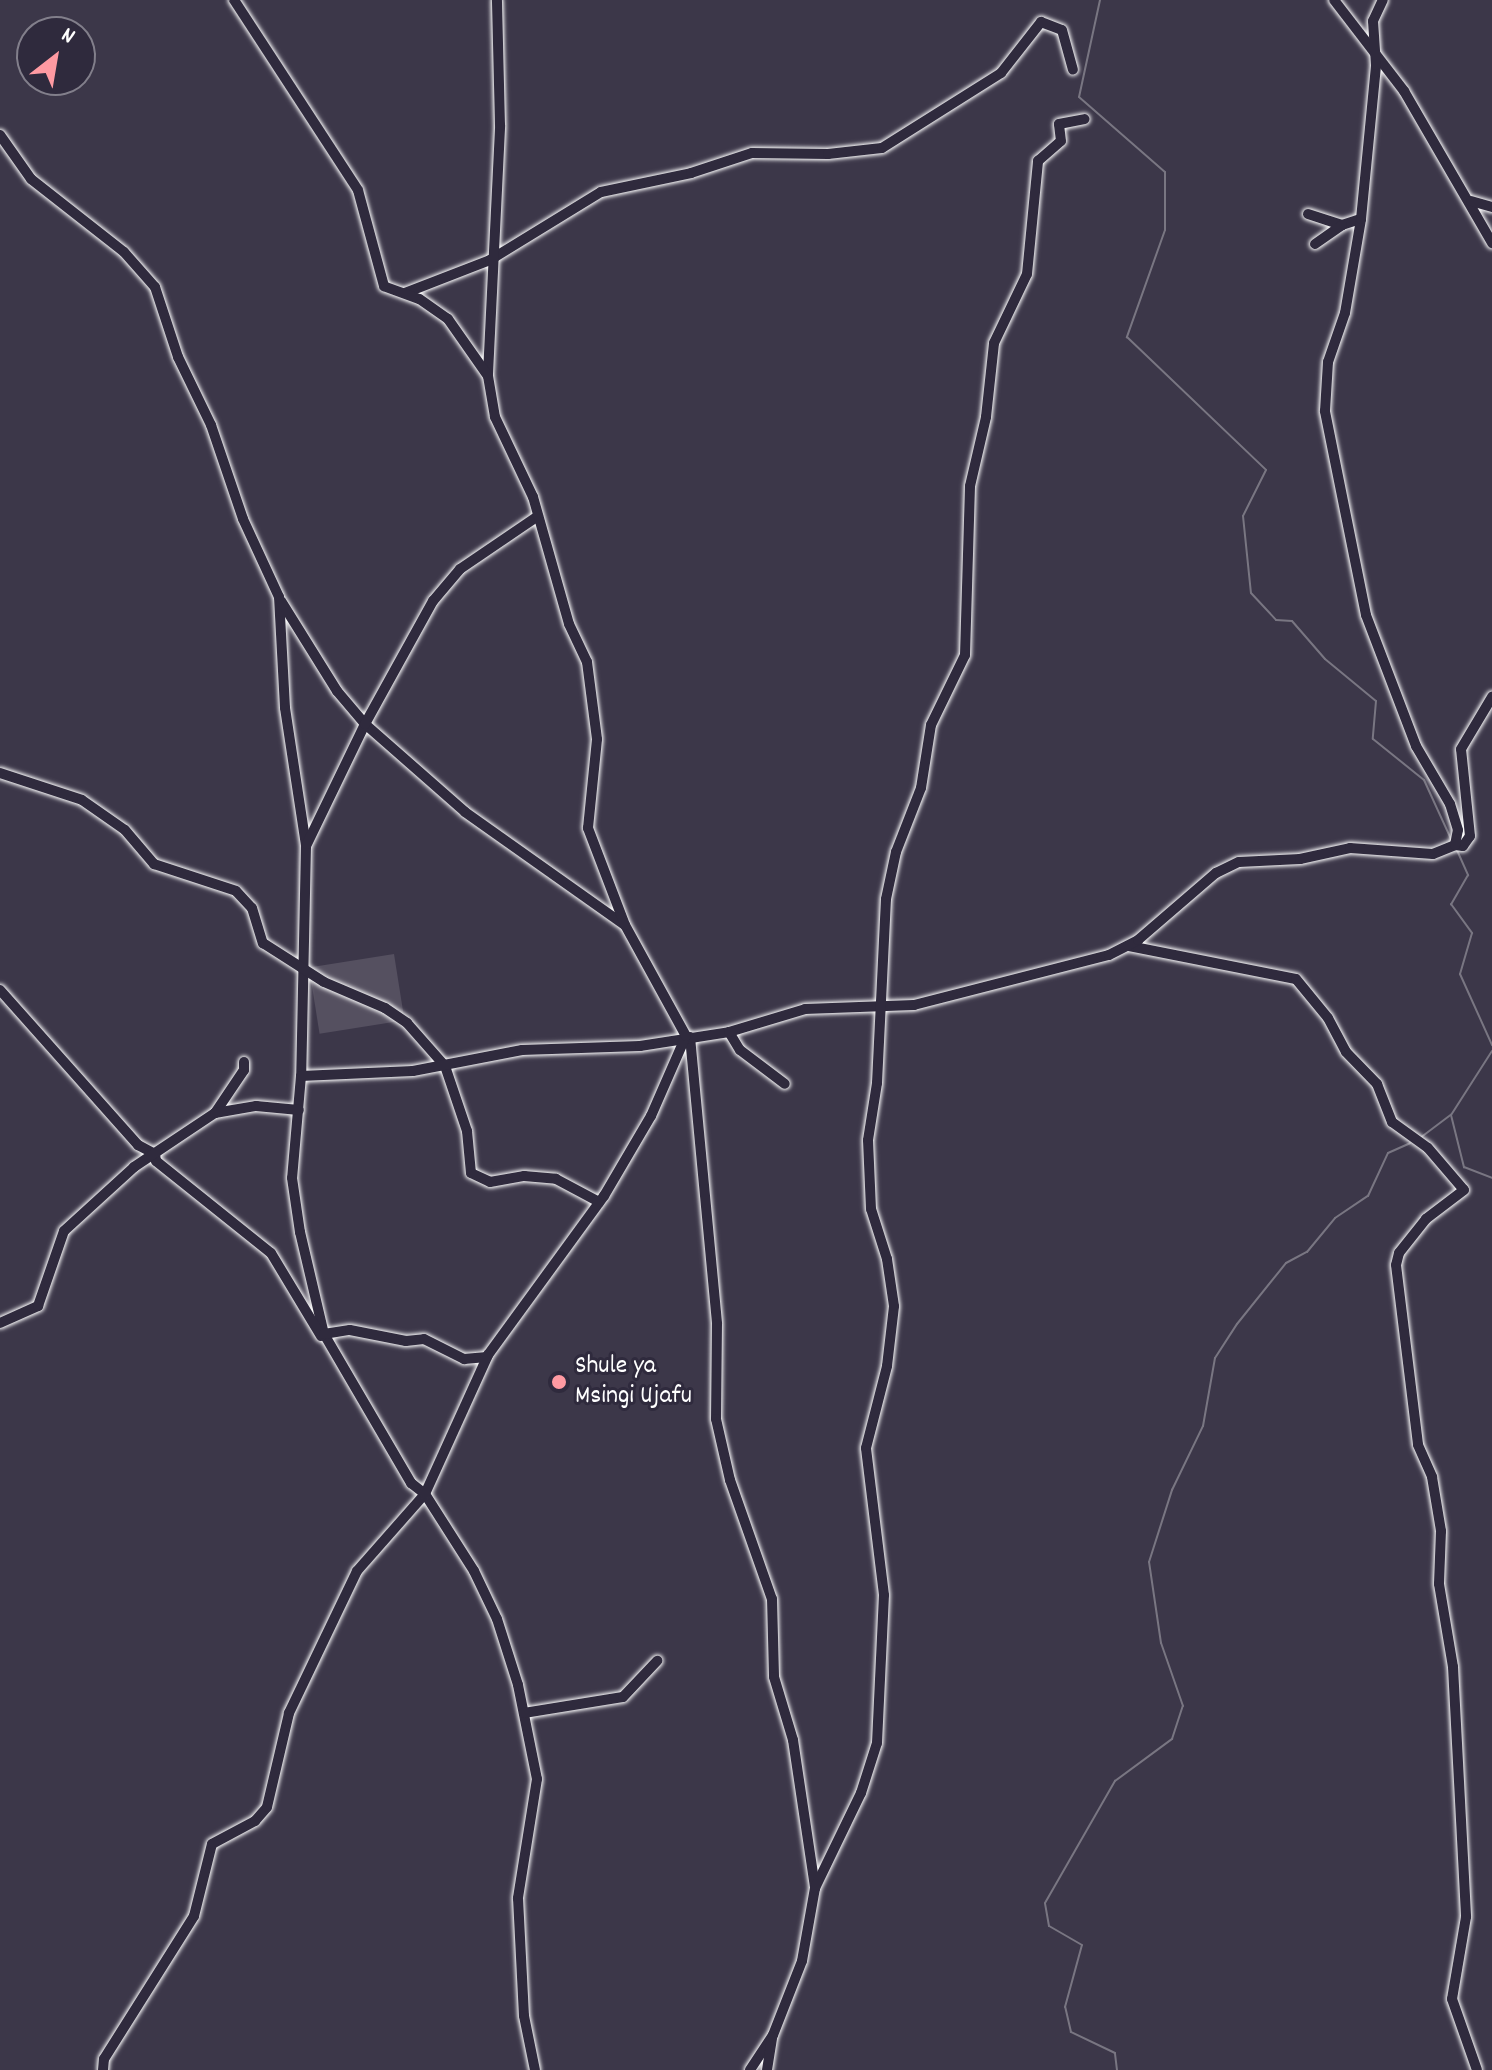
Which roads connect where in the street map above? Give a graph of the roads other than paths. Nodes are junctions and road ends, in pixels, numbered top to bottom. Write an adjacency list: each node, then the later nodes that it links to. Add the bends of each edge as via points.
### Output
1 (234, 0): 17 (street, via 358,190 379,278 387,288)
2 (497, 0): 16 (street, via 500,125)
3 (1334, 0): 5 (street)
4 (1383, 0): 5 (street, via 1373,21)
5 (1376, 53): 9 (street); 12 (street)
6 (1073, 70): 16 (street, via 1062,30 1041,22 1001,73 882,148 752,153 691,173 601,192)
7 (1085, 119): 30 (street, via 1060,123 1061,141 1039,156 1027,274 994,343 965,531 965,655 931,725 921,788 893,861)
8 (0, 135): 20 (street, via 31,179 124,252 155,287 178,357 211,425 243,519)
9 (1471, 201): 10 (street); 14 (street)
10 (1492, 207)
11 (1308, 214): 13 (street)
12 (1361, 219): 13 (street); 24 (street, via 1345,313 1326,374 1328,431 1366,615 1416,746 1450,804 1458,830)
13 (1342, 225): 15 (street)
14 (1492, 243)
15 (1315, 244)
16 (490, 260): 17 (street); 18 (street)
17 (405, 293): 18 (street, via 457,327)
18 (488, 376): 19 (street, via 495,417)
19 (538, 516): 22 (street, via 447,582); 26 (street, via 569,624 587,662 597,739 586,820)
20 (279, 597): 22 (street, via 337,691); 25 (street, via 285,708)
21 (1492, 697): 24 (street, via 1461,749 1470,836 1463,846)
22 (365, 724): 25 (street); 26 (street, via 465,812)
23 (0, 773): 28 (street, via 82,800 125,830 154,864 236,891 252,908 263,943)
24 (1455, 845): 27 (street, via 1433,854 1350,848 1300,859 1239,862 1216,873)
25 (306, 846): 28 (street)
26 (625, 925): 32 (street)
27 (1129, 946): 30 (street, via 1092,961); 54 (street, via 1296,979 1328,1018 1346,1052 1377,1084 1392,1122 1428,1148 1464,1192 1426,1219 1399,1253 1396,1265 1418,1445 1432,1477 1441,1531 1439,1584 1453,1667 1466,1917 1452,1999)
28 (305, 967): 34 (street, via 324,982 396,1014); 35 (street)
29 (0, 990): 39 (street, via 138,1145)
30 (881, 1009): 31 (street, via 805,1009); 48 (street, via 868,1178 894,1306 889,1357 866,1448 884,1595 877,1743 861,1793)
31 (729, 1032): 32 (street); 36 (street, via 740,1050)
32 (688, 1037): 34 (street, via 628,1047 522,1050); 40 (street, via 651,1116); 48 (street, via 717,1324 716,1419 730,1480 772,1599 774,1677 793,1740)
33 (244, 1062): 38 (street)
34 (445, 1066): 35 (street); 40 (street, via 467,1131 471,1173 490,1182 524,1176 556,1179)
35 (301, 1076): 37 (street)
36 (785, 1084)
37 (299, 1110): 38 (street, via 256,1106); 42 (street, via 293,1191)
38 (215, 1113): 39 (street)
39 (155, 1154): 41 (street, via 115,1181 64,1231 38,1306); 43 (street, via 156,1161 271,1253 291,1293)
40 (599, 1202): 44 (street)
41 (0, 1323)
42 (324, 1334): 43 (street); 44 (street, via 350,1330 406,1341 424,1339 464,1359)
43 (333, 1350): 45 (street, via 411,1483)
44 (487, 1357): 45 (street)
45 (425, 1494): 47 (street, via 484,1591); 50 (street, via 357,1571 292,1706 267,1807 255,1821 212,1844 194,1916 104,2059)
46 (657, 1661): 47 (street, via 623,1697)
47 (524, 1713): 51 (street, via 537,1795 519,1875 520,1967)
48 (815, 1888): 49 (street, via 802,1961)
49 (773, 2035): 52 (street); 53 (street)
50 (103, 2070)
51 (535, 2070)
52 (750, 2070)
53 (767, 2070)
54 (1477, 2070)

